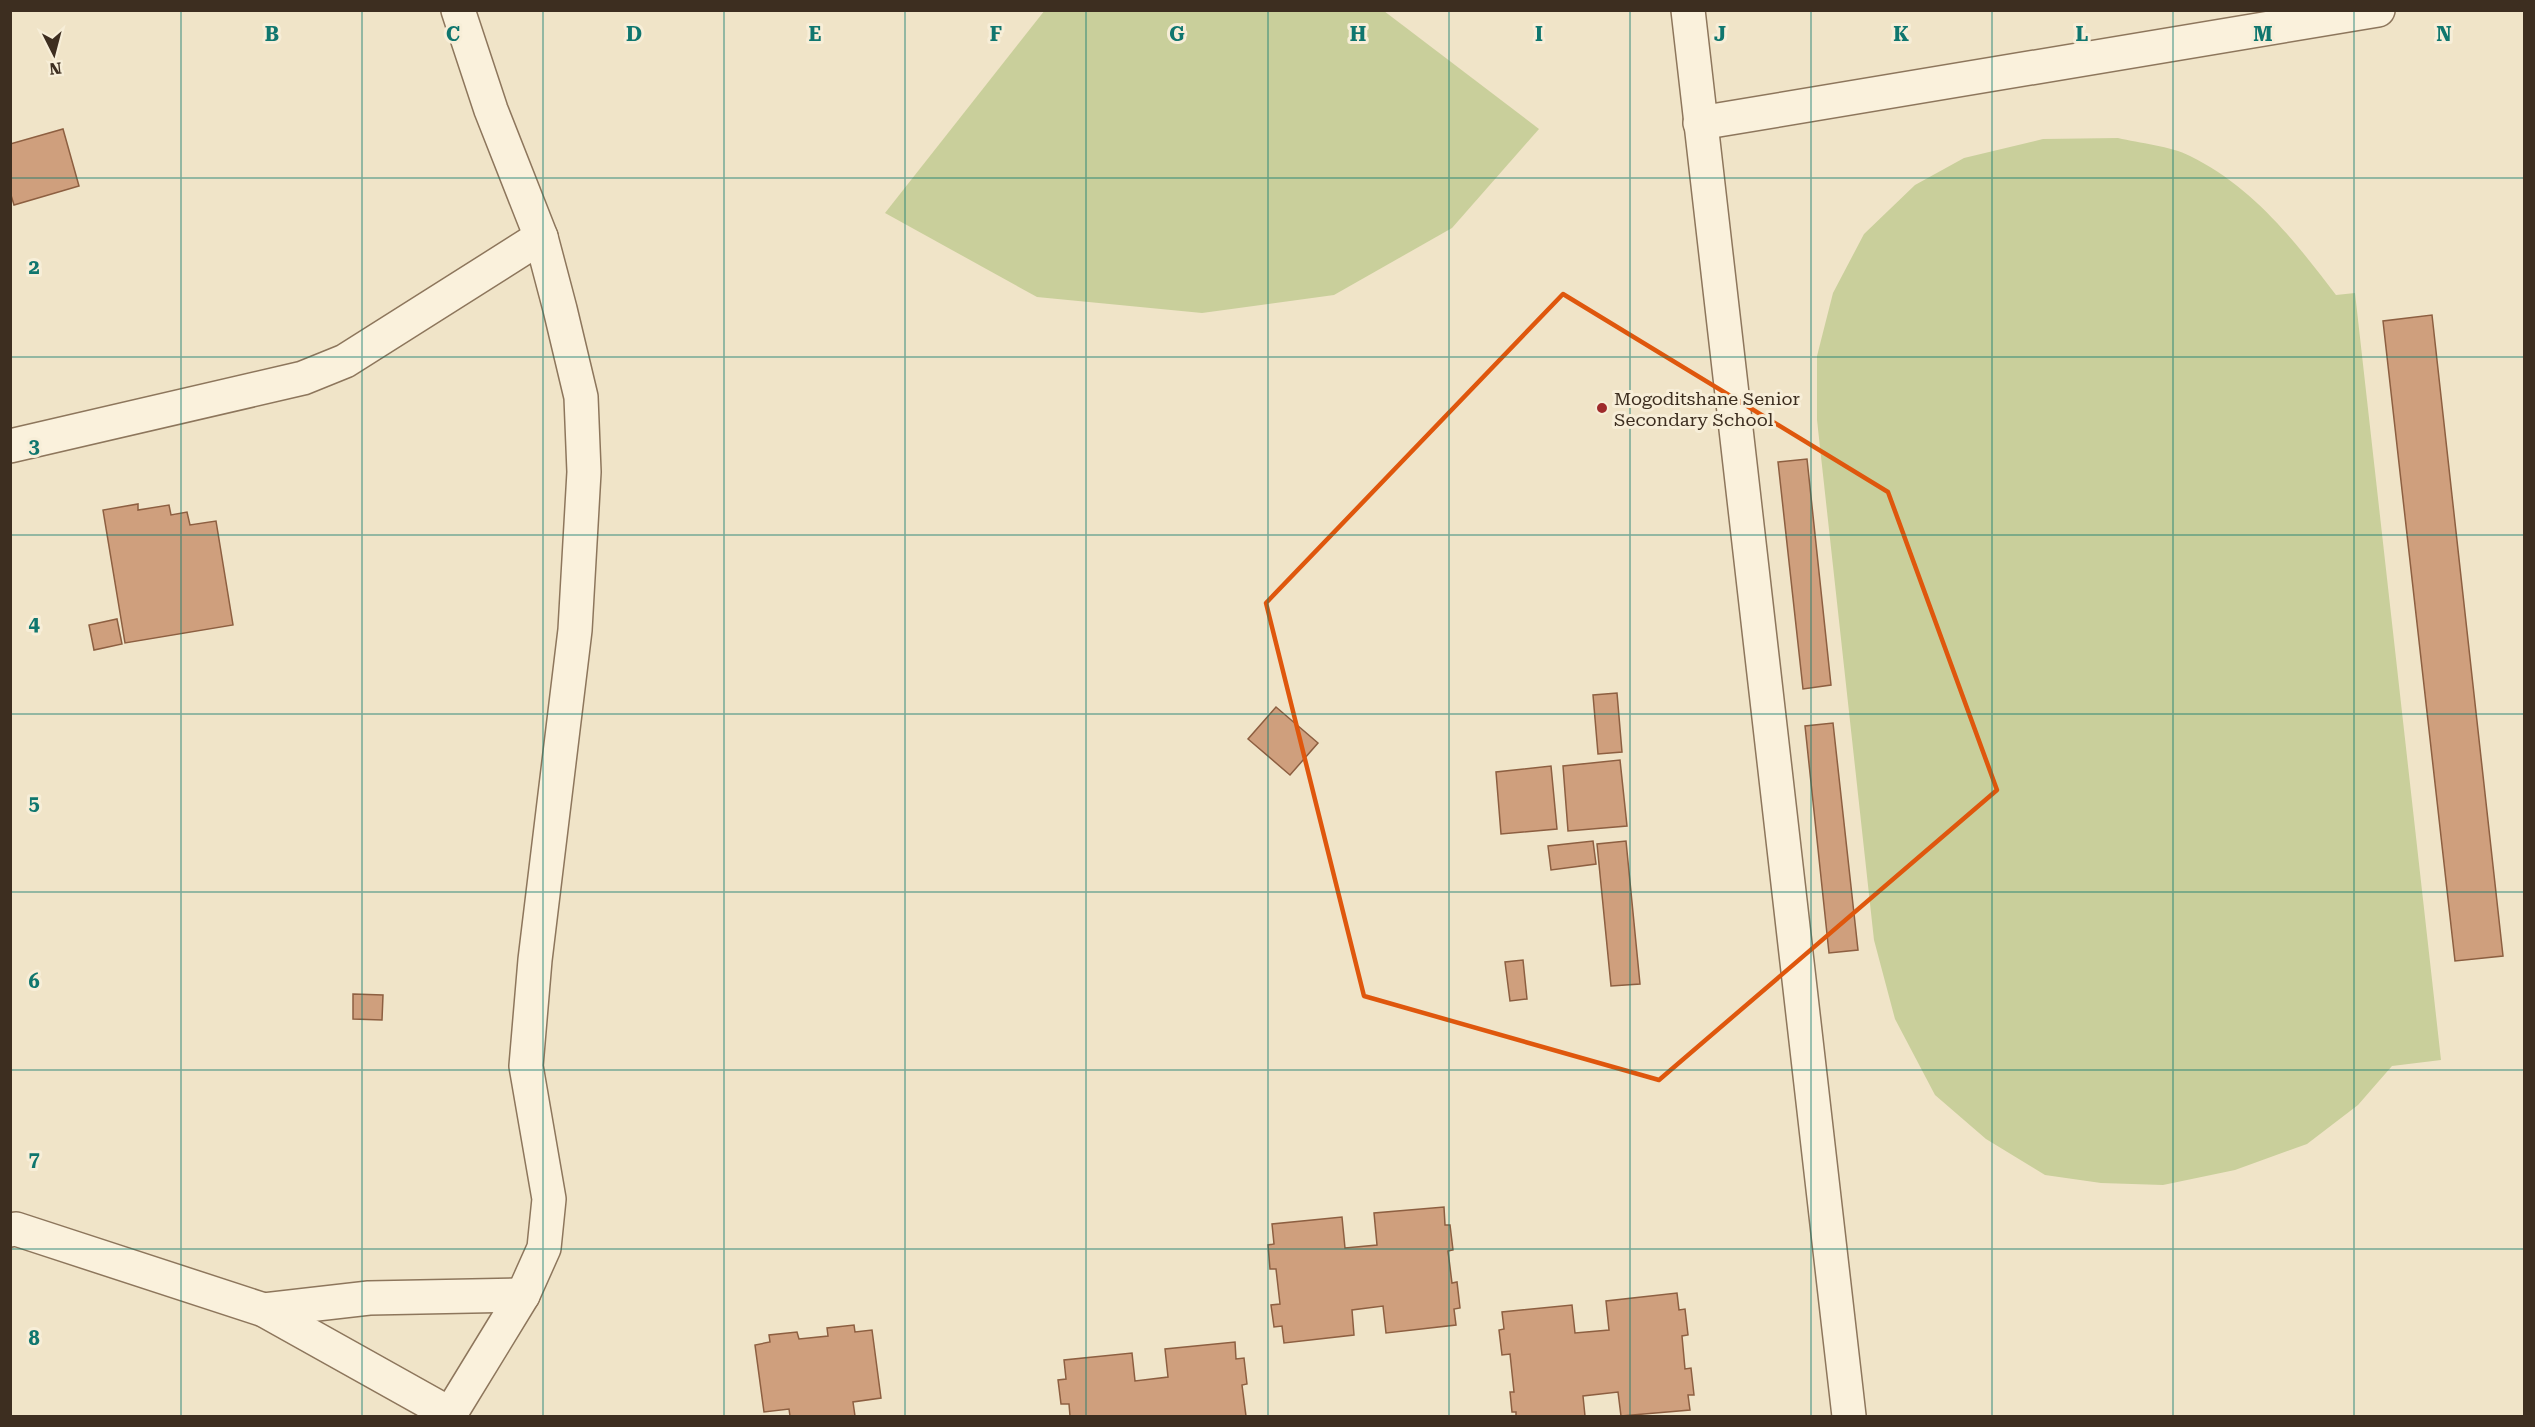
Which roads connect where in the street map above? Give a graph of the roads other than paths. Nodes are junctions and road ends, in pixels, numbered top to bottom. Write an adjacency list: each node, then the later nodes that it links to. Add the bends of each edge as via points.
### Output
1 (458, 10): 5 (street, via 491,110)
2 (1688, 10): 4 (street)
3 (2378, 10): 4 (street)
4 (1700, 123): 11 (street)
5 (541, 237): 6 (street, via 345,361 303,378); 8 (street, via 580,397 584,472 575,630 526,1066 549,1199 544,1248)
6 (10, 446)
7 (10, 1230): 9 (street)
8 (523, 1295): 9 (street, via 369,1298); 10 (street)
9 (264, 1310): 10 (street)
10 (450, 1415)
11 (1849, 1416)

